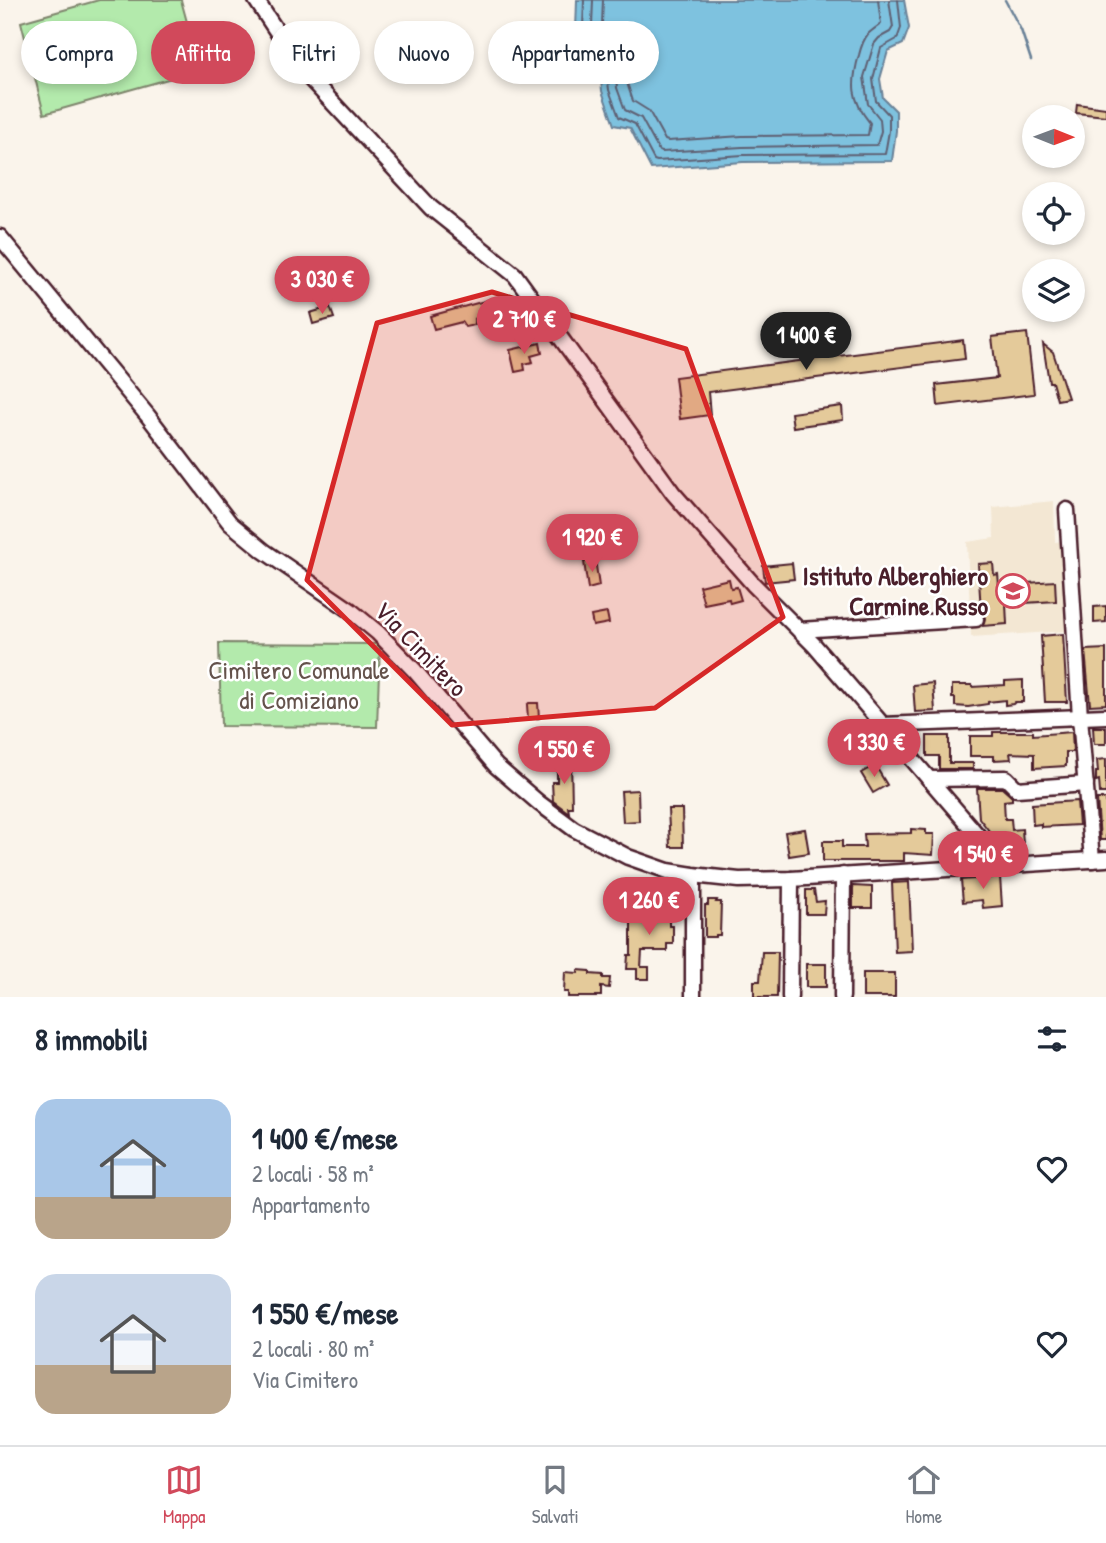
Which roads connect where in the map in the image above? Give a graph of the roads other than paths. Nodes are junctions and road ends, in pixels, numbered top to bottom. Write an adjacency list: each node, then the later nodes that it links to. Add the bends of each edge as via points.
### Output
1 (256, 0): 5 (street, via 303,71 431,208 515,275 673,493)
2 (0, 237): 14 (street, Via Cimitero, via 230,523 378,633 496,766 539,803 574,829 628,858)
3 (1067, 510): 7 (street)
4 (975, 619): 5 (street)
5 (799, 630): 8 (street)
6 (1106, 716): 7 (street)
7 (1080, 717): 8 (street); 10 (street)
8 (882, 724): 9 (street)
9 (929, 779): 10 (street, via 1006,778 1017,789); 12 (street)
10 (1086, 784): 11 (street)
11 (1099, 859): 12 (street, Via Cimitero)
12 (1004, 866): 13 (street, Via Cimitero)
13 (843, 875): 15 (street, Via Cimitero); 18 (street)
14 (693, 876): 15 (street, Via Cimitero); 16 (street)
15 (791, 879): 17 (street)
16 (693, 997)
17 (790, 997)
18 (842, 997)

